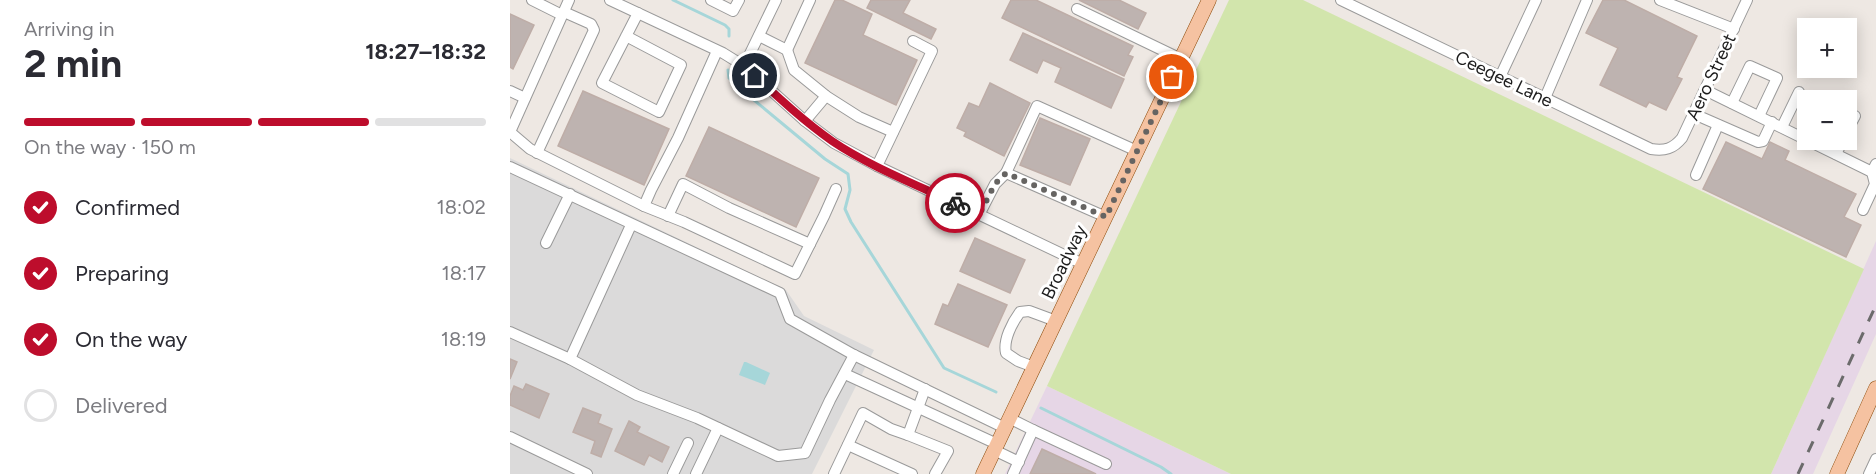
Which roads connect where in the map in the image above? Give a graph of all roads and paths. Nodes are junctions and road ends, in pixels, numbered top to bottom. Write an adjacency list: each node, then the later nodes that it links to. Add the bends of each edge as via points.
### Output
1 (532, 0): 16 (street)
2 (569, 0): 16 (street)
3 (610, 0): 15 (street)
4 (711, 0): 5 (street, via 733,11)
5 (739, 0)
6 (776, 0): 19 (street)
7 (810, 0): 21 (street)
8 (1209, 0): 23 (main road, Broadway)
9 (1341, 0): 25 (street, Ceegee Lane)
10 (1536, 0): 25 (street)
11 (1587, 0): 31 (street)
12 (1660, 0): 17 (street)
13 (1747, 0): 17 (street, Aero Street)
14 (1077, 9): 23 (street)
15 (638, 13): 18 (street); 22 (street)
16 (563, 14): 30 (street); 45 (street, via 591,24 594,30)
17 (1734, 29): 26 (street, Aero Street)
18 (626, 36): 18 (street, via 602,83 659,112 681,65)
19 (759, 36): 21 (street); 24 (street)
20 (913, 41): 39 (street, via 932,51)
21 (787, 50): 29 (street, via 794,70)
22 (717, 51): 24 (street); 54 (street)
23 (1181, 59): 44 (main road, Broadway)
24 (744, 66): 35 (street)
25 (1500, 77): 31 (street, Ceegee Lane)
26 (1705, 90): 32 (street); 33 (street, Aero Street)
27 (510, 91): 30 (street)
28 (1797, 95): 37 (street)
29 (826, 96): 35 (street); 39 (street)
30 (525, 98): 38 (street)
31 (1545, 98): 41 (street, Ceegee Lane, via 1651,149)
32 (1732, 103): 34 (street); 34 (street, via 1750,66 1777,78)
33 (1694, 114): 36 (street); 41 (street, Aero Street, via 1682,138)
34 (1759, 116): 37 (street)
35 (805, 121): 47 (street, via 834,143)
36 (1719, 125): 37 (street, via 1761,142); 51 (street)
37 (1777, 125): 40 (street)
38 (510, 132): 45 (street)
39 (893, 132): 47 (street)
40 (1797, 134)
41 (1670, 149)
42 (1828, 150): 46 (street)
43 (1838, 150): 46 (street)
44 (1137, 151): 50 (street, via 1037,106); 58 (main road, Broadway)
45 (537, 153): 54 (street)
46 (1836, 154): 49 (street)
47 (877, 166): 56 (street)
48 (510, 167): 53 (street)
49 (1874, 168): 55 (street, via 1875,184)
50 (1006, 173): 56 (street, via 995,184); 58 (street)
51 (1696, 175)
52 (836, 189): 61 (street)
53 (570, 194): 59 (street); 60 (street)
54 (644, 206): 57 (street)
55 (1863, 210)
56 (979, 215): 62 (street)
57 (668, 216): 61 (street, via 795,274); 61 (street, via 683,184)
58 (1106, 217): 62 (main road, Broadway)
59 (631, 225): 65 (street, via 780,293 790,319); 66 (street)
60 (546, 243)
61 (810, 244)
62 (1083, 264): 63 (main road, Broadway)
63 (1056, 321): 67 (main road, Broadway); 67 (street, via 1029,311 1020,312 1014,320 1004,346 1006,353)
64 (510, 332): 66 (street)
65 (854, 355): 68 (street); 70 (street)
66 (570, 358): 73 (street, via 637,395)
67 (1034, 368): 72 (main road, Broadway)
68 (844, 374): 71 (street); 73 (street, via 805,453 778,456)
69 (1876, 388): 91 (main road)
70 (925, 389): 71 (street); 72 (street)
71 (918, 408): 75 (street); 79 (street)
72 (1007, 423): 74 (street); 79 (main road, Broadway)
73 (718, 428): 85 (street)
74 (1033, 430): 81 (street); 82 (street)
75 (908, 435): 78 (street, via 862,412); 88 (street, via 948,452)
76 (510, 437): 83 (street)
77 (688, 443): 84 (street)
78 (848, 445): 86 (street); 87 (street)
79 (996, 447): 81 (street); 89 (main road, Broadway)
80 (1876, 459): 92 (street)
81 (1019, 462): 90 (street)
82 (1106, 464)
83 (587, 474)
84 (673, 474)
85 (696, 474)
86 (834, 474)
87 (912, 474)
88 (935, 474)
89 (983, 474)
90 (1013, 474)
91 (1837, 474)
92 (1869, 474)

